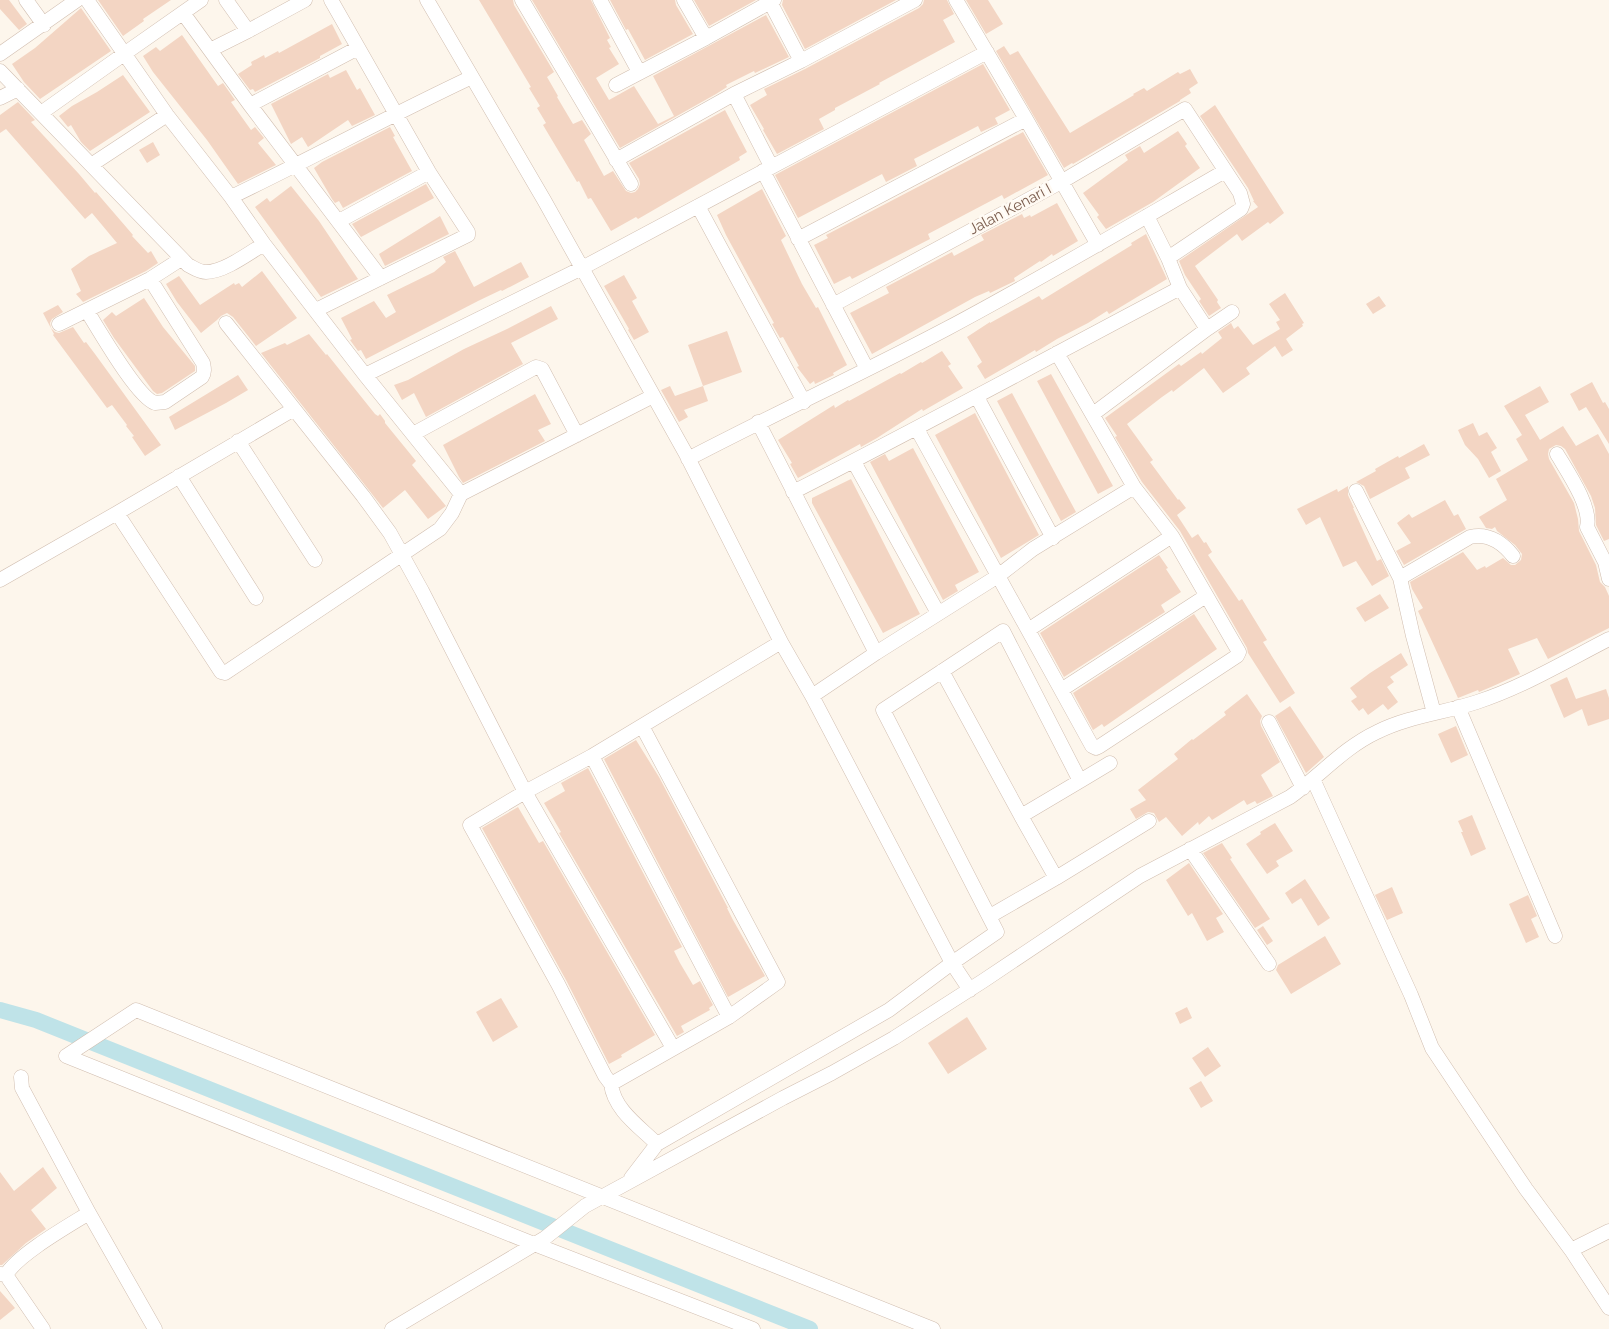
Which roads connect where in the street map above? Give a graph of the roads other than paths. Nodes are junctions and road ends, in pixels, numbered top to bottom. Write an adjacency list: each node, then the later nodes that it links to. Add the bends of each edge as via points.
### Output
1 (26, 0): 16 (street)
2 (77, 0): 16 (street)
3 (87, 0): 23 (street)
4 (201, 0): 15 (street)
5 (226, 0): 17 (street)
6 (305, 0): 17 (street)
7 (331, 0): 19 (street)
8 (427, 0): 27 (street)
9 (522, 0): 37 (street)
10 (600, 0): 26 (street)
11 (684, 0): 18 (street)
12 (915, 0): 24 (street)
13 (956, 0): 21 (street)
14 (771, 1): 18 (street); 24 (street)
15 (183, 13): 20 (street); 23 (street)
16 (44, 25): 22 (street)
17 (248, 31): 20 (street)
18 (706, 38): 26 (street)
19 (358, 48): 32 (street); 34 (street)
20 (210, 50): 32 (street)
21 (987, 52): 36 (street); 40 (street)
22 (0, 54)
23 (124, 54): 33 (street); 35 (street)
24 (801, 61): 30 (street)
25 (0, 70): 29 (street)
26 (639, 72): 28 (street)
27 (472, 76): 34 (street); 54 (street)
28 (616, 85)
29 (18, 88): 31 (street); 33 (street)
30 (734, 94): 37 (street); 40 (street)
31 (0, 98)
32 (250, 105): 39 (street)
33 (41, 113): 38 (street)
34 (396, 113): 39 (street); 42 (street)
35 (167, 115): 38 (street); 45 (street)
36 (1026, 119): 43 (street); 49 (street)
37 (616, 160): 44 (street)
38 (91, 165): 53 (street)
39 (296, 165): 45 (street); 48 (street)
40 (767, 168): 46 (street); 49 (street)
41 (1225, 171): 43 (street, Jalan Kenari I, via 1185,109); 47 (street); 52 (street, via 1240,193 1241,209)
42 (429, 172): 48 (street); 55 (street, via 468,235)
43 (1061, 182): 51 (street); 58 (street, Jalan Kenari I)
44 (631, 184)
45 (231, 197): 50 (street)
46 (698, 206): 54 (street); 70 (street)
47 (1147, 216): 51 (street); 52 (street)
48 (339, 222): 55 (street)
49 (798, 239): 58 (street)
50 (264, 244): 53 (street, via 220,270 209,272); 59 (street)
51 (1098, 245): 66 (street)
52 (1168, 258): 57 (street)
53 (181, 259): 56 (street)
54 (582, 268): 67 (street); 68 (street)
55 (381, 278): 59 (street)
56 (150, 279): 60 (street); 60 (street, via 204,367 202,377 165,402 155,403 145,397)
57 (1180, 288): 64 (street); 65 (street)
58 (833, 305): 66 (street)
59 (316, 310): 67 (street)
60 (87, 311): 63 (street)
61 (1232, 312): 64 (street)
62 (226, 323): 71 (street)
63 (59, 324)
64 (1207, 329): 72 (street)
65 (1057, 353): 69 (street); 72 (street)
66 (867, 369): 70 (street)
67 (365, 375): 75 (street)
68 (653, 396): 76 (street); 79 (street)
69 (977, 397): 74 (street); 88 (street)
70 (804, 402): 73 (street)
71 (294, 408): 77 (street); 89 (street, via 363,496)
72 (1093, 414): 82 (street)
73 (758, 422): 79 (street); 84 (street)
74 (917, 429): 80 (street); 92 (street)
75 (413, 434): 76 (street, via 536,367 542,369); 85 (street)
76 (577, 435): 85 (street)
77 (238, 441): 81 (street); 91 (street)
78 (1557, 453): 94 (street, via 1580,496 1589,519 1587,526)
79 (688, 459): 101 (street)
80 (854, 462): 84 (street); 98 (street)
81 (179, 476): 86 (street); 97 (street)
82 (1134, 487): 87 (street); 88 (street)
83 (1356, 491): 93 (street)
84 (793, 492): 102 (street)
85 (461, 494): 89 (street, via 440,529)
86 (117, 513): 89 (street, via 223,673); 95 (street)
87 (1172, 536): 96 (street); 99 (street)
88 (1053, 538): 92 (street)
89 (402, 555): 114 (street)
90 (1513, 556): 93 (street, via 1497,540 1479,535)
91 (315, 560)
92 (998, 576): 98 (street); 99 (street)
93 (1400, 578): 107 (street)
94 (1609, 579)
95 (0, 580)
96 (1206, 596): 104 (street); 104 (street, via 1239,655 1100,746 1092,746)
97 (256, 598)
98 (938, 613): 102 (street)
99 (1028, 630): 104 (street)
100 (1609, 639): 106 (street, via 1504,691)
101 (781, 642): 105 (street); 109 (street)
102 (876, 653): 105 (street)
103 (942, 671): 112 (street, via 1003,631); 115 (street); 119 (street, via 883,710)
104 (1061, 690)
105 (812, 696): 121 (street)
106 (1458, 707): 107 (street); 120 (street)
107 (1434, 713): 113 (street, via 1376,732 1351,746)
108 (1269, 722): 113 (street)
109 (642, 726): 110 (street); 124 (street, via 778,982)
110 (592, 756): 114 (street); 124 (street)
111 (1110, 763): 112 (street)
112 (1080, 781): 115 (street)
113 (1308, 783): 117 (street, via 1280,803); 134 (street, via 1411,995 1432,1048)
114 (525, 792): 125 (street); 127 (street, via 470,825)
115 (1021, 816): 118 (street)
116 (1149, 821): 118 (street)
117 (1190, 849): 122 (street); 123 (street, via 1123,886)
118 (1056, 878): 119 (street)
119 (990, 916): 121 (street, via 998,932)
120 (1555, 936)
121 (952, 963): 123 (street); 128 (street, via 889,1010)
122 (1269, 964)
123 (969, 990): 129 (street, via 894,1038)
124 (729, 1017): 125 (street)
125 (673, 1048): 127 (street)
126 (21, 1077): 131 (street, via 22,1088)
127 (611, 1084): 128 (street, via 617,1103)
128 (657, 1144): 129 (street)
129 (626, 1184): 130 (street)
130 (603, 1197): 133 (street); 133 (street, via 136,1010 66,1056); 141 (street)
131 (89, 1213): 135 (street); 138 (street)
132 (1609, 1231): 134 (street)
133 (539, 1241): 139 (street); 140 (street)
134 (1571, 1250): 136 (street)
135 (3, 1275): 137 (street)
136 (1608, 1303)
137 (43, 1329)
138 (155, 1329)
139 (392, 1329)
140 (753, 1329)
141 (933, 1329)

